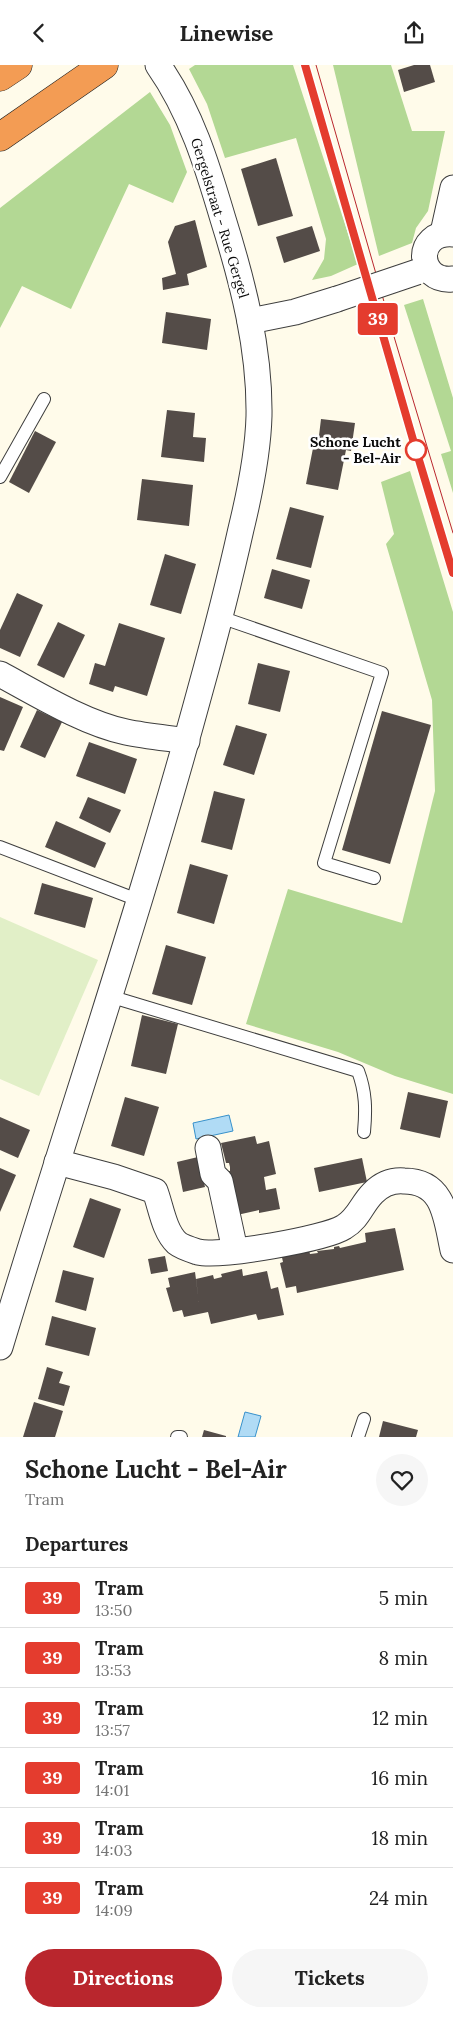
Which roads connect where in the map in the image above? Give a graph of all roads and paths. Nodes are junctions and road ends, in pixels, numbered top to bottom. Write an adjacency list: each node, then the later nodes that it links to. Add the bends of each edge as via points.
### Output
1 (18, 65): 4 (highway)
2 (104, 65): 5 (highway)
3 (164, 74): 10 (street, Gergelstraat - Rue Gergel, via 203,151)
4 (0, 77)
5 (0, 137)
6 (453, 188): 7 (street)
7 (448, 233): 8 (street, via 435,236 428,243)
8 (423, 271): 9 (street, via 443,279); 10 (street, bridge, via 295,313)
9 (453, 279)
10 (250, 321): 13 (street, Gergelstraat - Rue Gergel, via 257,363 259,418 256,453)
11 (44, 399): 12 (lane)
12 (0, 477)
13 (220, 617): 15 (street, Gergelstraat - Rue Gergel); 17 (lane, via 382,673 324,863)
14 (0, 674): 15 (street, via 108,726 125,732)
15 (187, 741): 18 (street, Gergelstraat - Rue Gergel)
16 (0, 847): 18 (lane)
17 (374, 878)
18 (138, 900): 19 (street, Gergelstraat - Rue Gergel)
19 (109, 996): 20 (lane, via 358,1071 364,1085); 22 (street, Gergelstraat - Rue Gergel)
20 (364, 1132)
21 (208, 1148): 24 (street, via 213,1174 220,1181)
22 (57, 1162): 24 (street, via 155,1191 168,1231 178,1244 200,1252); 25 (street, Gergelstraat - Rue Gergel)
23 (453, 1250): 24 (street, via 437,1195 420,1183 398,1181 380,1187 357,1217 332,1233)
24 (235, 1251)
25 (0, 1347)
26 (364, 1419): 29 (lane)
27 (177, 1437): 28 (lane)
28 (181, 1437)
29 (358, 1437)

